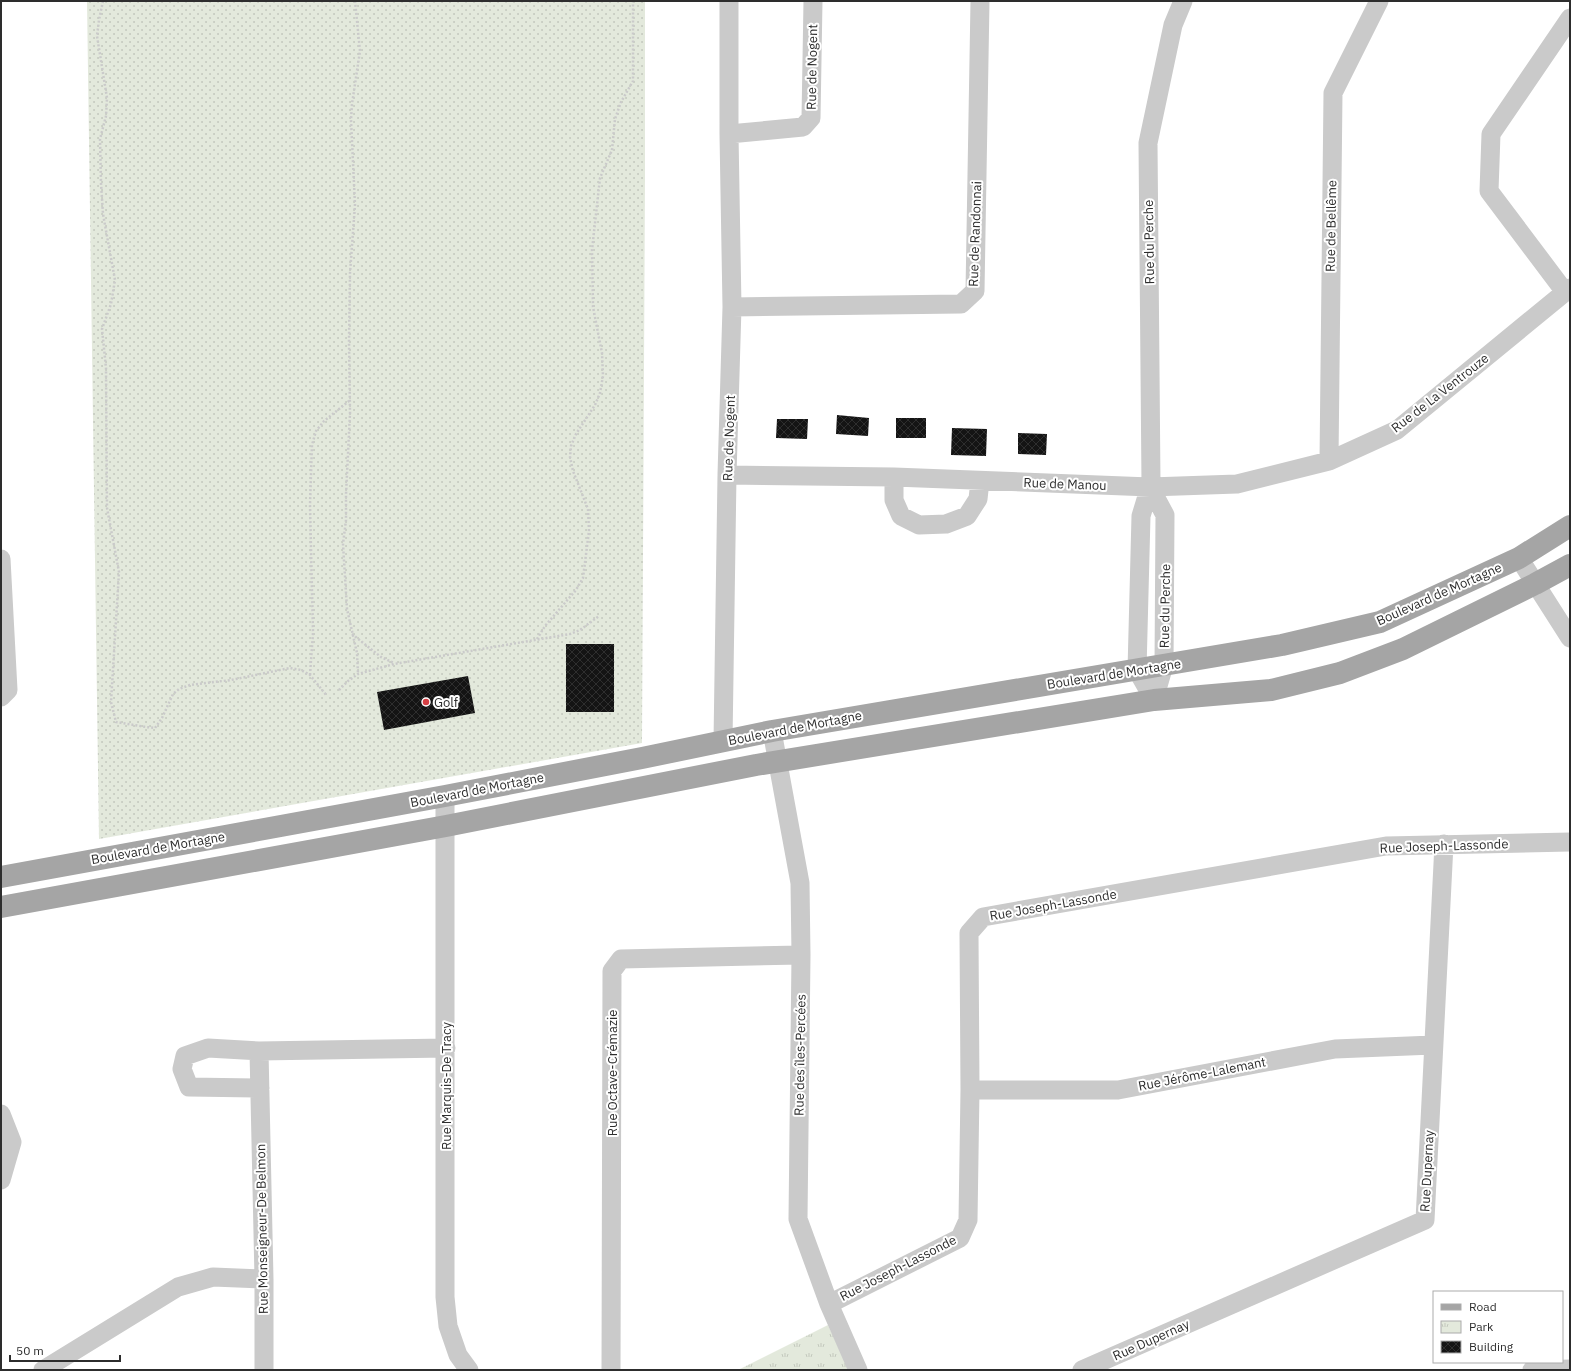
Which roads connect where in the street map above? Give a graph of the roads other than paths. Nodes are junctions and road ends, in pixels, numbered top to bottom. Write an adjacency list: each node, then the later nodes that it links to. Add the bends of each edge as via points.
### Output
1 (729, 1): 7 (street, Rue de Nogent)
2 (813, 1): 7 (street, Rue de Nogent, via 811,118 803,126)
3 (980, 1): 9 (street, Rue de Randonnai, via 975,291 961,304)
4 (1179, 2): 14 (street, Rue du Perche, via 1148,143)
5 (1375, 2): 10 (street, Rue de Bellême, via 1333,93)
6 (1570, 18): 8 (street, via 1491,134 1489,191)
7 (729, 134): 9 (street, Rue de Nogent)
8 (1568, 290): 10 (street, Rue de La Ventrouze, via 1397,430)
9 (732, 307): 11 (street, Rue de Nogent)
10 (1329, 461): 14 (street, Rue de La Ventrouze, via 1237,484)
11 (727, 475): 12 (street, Rue de Manou); 26 (street, Rue de Nogent)
12 (894, 476): 13 (street, Rue de Manou); 13 (street, via 894,500 901,516 919,525 946,524 967,516 978,499)
13 (980, 480): 14 (street, Rue de Manou)
14 (1150, 487): 21 (street, Rue du Perche, via 1166,515); 22 (street, Rue du Perche, via 1141,516)
15 (1570, 526): 16 (main road, Boulevard de Mortagne)
16 (1519, 558): 19 (street); 21 (main road, Boulevard de Mortagne, via 1380,622 1282,645)
17 (1, 559): 23 (street, via 8,690)
18 (1570, 566): 19 (main road)
19 (1535, 584): 20 (street); 24 (main road, via 1403,649 1340,673 1270,690)
20 (1570, 638)
21 (1164, 666): 22 (main road, Boulevard de Mortagne); 24 (street, Rue du Perche)
22 (1137, 670): 24 (street); 25 (main road, Boulevard de Mortagne)
23 (1, 697)
24 (1154, 700): 27 (main road)
25 (772, 731): 26 (main road, Boulevard de Mortagne); 27 (street, Rue des îles-Percées)
26 (723, 742): 28 (main road, Boulevard de Mortagne)
27 (778, 762): 29 (main road); 34 (street, Rue des îles-Percées, via 800,884)
28 (445, 796): 29 (street, Rue Marquis-De Tracy); 32 (main road, Boulevard de Mortagne)
29 (446, 826): 33 (main road); 36 (street, Rue Marquis-De Tracy)
30 (1570, 842): 31 (street, Rue Joseph-Lassonde)
31 (1444, 844): 35 (street, Rue Dupernay); 39 (street, Rue Joseph-Lassonde, via 1386,846 982,917 970,933)
32 (1, 877)
33 (1, 907)
34 (801, 955): 43 (street, Rue des îles-Percées, via 798,1219); 48 (street, Rue Octave-Crémazie, via 621,959 612,971)
35 (1433, 1045): 39 (street, Rue Jérôme-Lalemant, via 1335,1049 1118,1090); 50 (street, Rue Dupernay, via 1425,1220)
36 (446, 1048): 37 (street); 47 (street, Rue Marquis-De Tracy, via 445,1297 448,1326 458,1354)
37 (259, 1051): 38 (street, Rue Monseigneur-De Belmon); 38 (street, via 208,1048 184,1056 182,1069 189,1087)
38 (260, 1088): 42 (street, Rue Monseigneur-De Belmon)
39 (970, 1090): 43 (street, Rue Joseph-Lassonde, via 968,1220 960,1238)
40 (1, 1114): 41 (street, via 12,1142)
41 (1, 1180)
42 (264, 1279): 44 (street, via 213,1277 178,1287); 46 (street, Rue Monseigneur-De Belmon)
43 (829, 1304): 49 (street, Rue des îles-Percées)
44 (50, 1368)
45 (1570, 1369): 51 (street)
46 (264, 1370)
47 (469, 1370)
48 (611, 1370)
49 (858, 1370)
50 (1082, 1370)
51 (1532, 1370)

